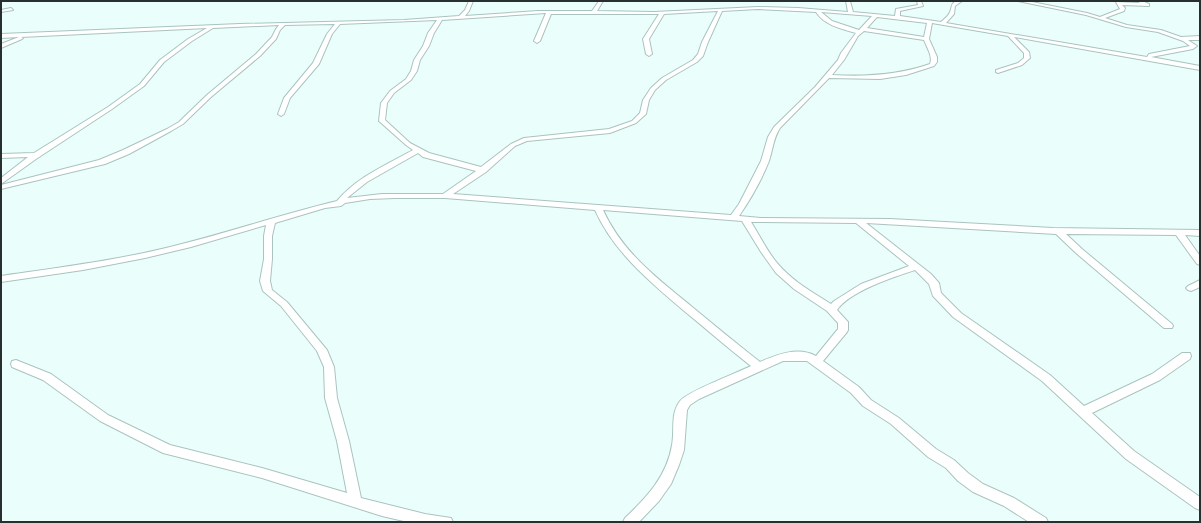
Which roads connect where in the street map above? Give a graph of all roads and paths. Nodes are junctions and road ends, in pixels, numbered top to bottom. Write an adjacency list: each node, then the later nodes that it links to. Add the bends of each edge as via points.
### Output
1 (471, 1): 18 (street, via 467,11)
2 (601, 1): 13 (street)
3 (848, 1): 15 (street)
4 (919, 1): 17 (street, via 919,6 898,10)
5 (960, 1): 24 (street, via 953,6 954,10 950,17)
6 (1020, 1): 19 (street)
7 (1139, 1): 19 (street, via 1147,5 1118,3 1122,10)
8 (11, 9): 10 (street)
9 (721, 9): 11 (street, via 736,6); 14 (street); 44 (street, via 701,55 653,89 646,100 643,114 634,122 610,131 526,139 513,145)
10 (1, 11)
11 (818, 11): 15 (street); 26 (street, via 819,15 827,20)
12 (549, 12): 13 (street); 18 (street); 33 (street)
13 (594, 12): 14 (street)
14 (663, 12): 35 (street, via 646,39)
15 (851, 14): 16 (street)
16 (876, 15): 17 (street); 26 (street)
17 (897, 17): 21 (street)
18 (459, 18): 20 (street)
19 (1101, 18): 30 (street)
20 (440, 20): 22 (street); 41 (street, via 430,33 408,80 392,92 384,103 382,121)
21 (930, 22): 24 (street); 32 (street)
22 (338, 23): 23 (street); 40 (street, via 316,64 287,98)
23 (284, 24): 25 (street); 46 (street, via 258,55 181,123 169,130 102,162)
24 (941, 24): 27 (street)
25 (214, 26): 29 (street); 42 (street, via 162,61 142,85)
26 (862, 31): 32 (street); 39 (street)
27 (1010, 35): 36 (street); 38 (street, via 1027,53 1027,58 1020,64)
28 (1, 36): 29 (street)
29 (25, 36): 34 (street)
30 (1178, 38): 31 (street); 36 (street, via 1194,46)
31 (1200, 38)
32 (926, 39): 39 (street, via 934,62 918,70 871,79)
33 (537, 41)
34 (1, 46)
35 (649, 54)
36 (1144, 58): 37 (street)
37 (1200, 68)
38 (998, 71)
39 (827, 76): 50 (street, via 777,127 765,161)
40 (281, 114)
41 (418, 150): 44 (street, via 437,158); 48 (street, via 358,184)
42 (38, 155): 43 (street); 45 (street)
43 (1, 156)
44 (483, 170): 47 (street)
45 (1, 182)
46 (1, 187)
47 (445, 196): 48 (street, via 380,196); 49 (street)
48 (338, 204): 53 (street)
49 (598, 208): 50 (street); 67 (street, via 614,239 632,259)
50 (733, 218): 51 (street)
51 (745, 219): 52 (street); 62 (street, via 779,271 791,283)
52 (857, 220): 54 (street); 58 (street)
53 (271, 222): 59 (street, via 164,251 91,266); 69 (street, via 265,281 268,290 284,304 322,350 329,367 331,398 343,441)
54 (1058, 231): 55 (street); 63 (street)
55 (1179, 233): 56 (street); 57 (street)
56 (1200, 233)
57 (1200, 262)
58 (915, 267): 62 (street, via 864,286); 68 (street, via 934,283 936,294 957,315 1046,378)
59 (1, 279)
60 (1200, 283): 61 (street)
61 (1191, 288)
62 (832, 309): 65 (street, via 843,322 843,330)
63 (1168, 326)
64 (1186, 356): 68 (street, via 1156,377)
65 (817, 361): 67 (street, via 810,357 781,357); 73 (street, via 855,390 867,403 895,421 932,453 950,464 968,481)
66 (16, 364): 69 (street, via 48,377 104,418 167,449 262,473)
67 (758, 366): 72 (street, via 694,396 682,406 678,424 679,440 665,482)
68 (1083, 412): 70 (street, via 1130,455)
69 (355, 502): 71 (street, via 425,520)
70 (1200, 504)
71 (446, 522)
72 (630, 522)
73 (1041, 522)

